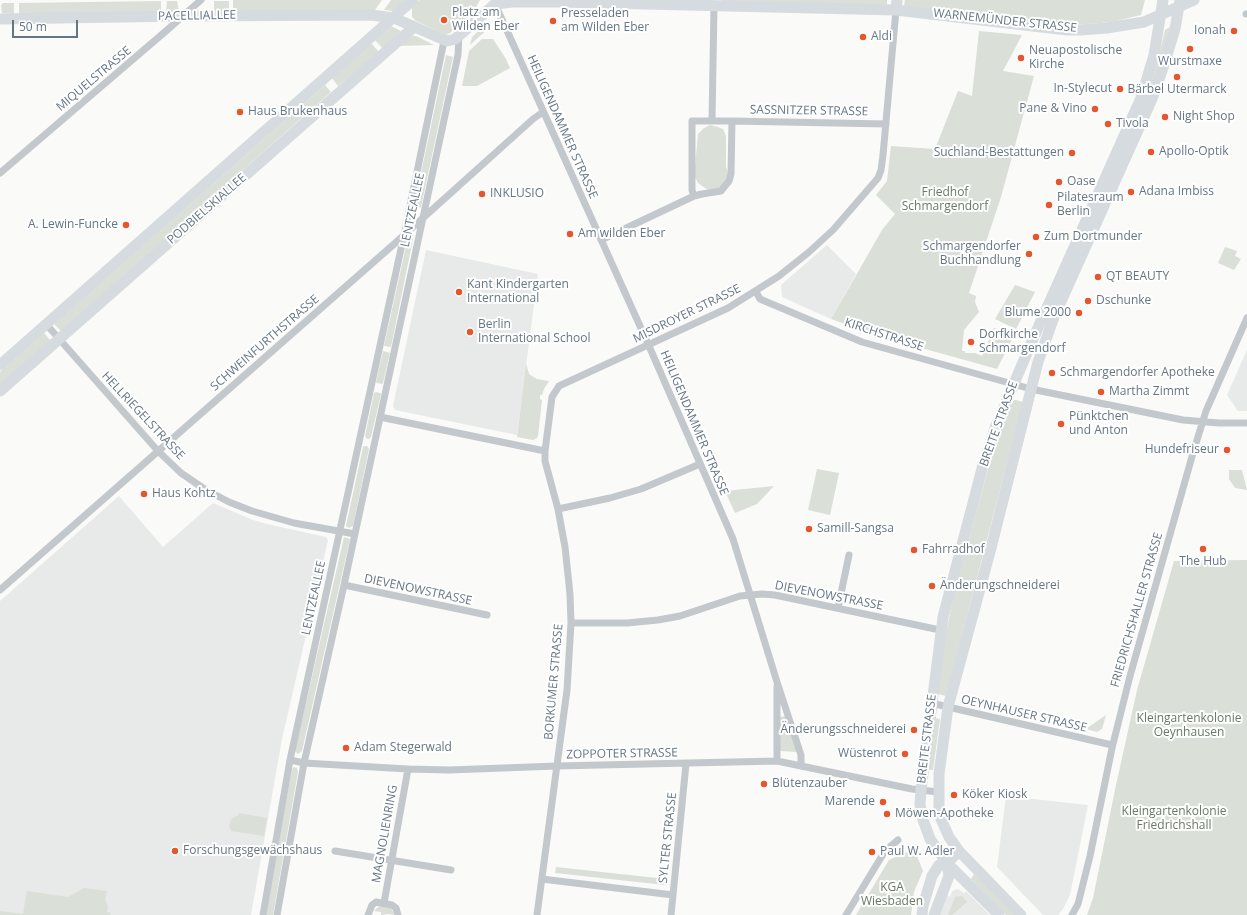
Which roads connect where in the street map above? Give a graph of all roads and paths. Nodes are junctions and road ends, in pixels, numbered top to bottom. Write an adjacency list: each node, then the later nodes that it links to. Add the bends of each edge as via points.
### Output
1 (201, 0): 9 (street, MIQUELSTRASSE)
2 (413, 0): 11 (street)
3 (1163, 0): 10 (street, BREITE STRASSE)
4 (1194, 0): 7 (street, WARNEMÜNDER STRASSE)
5 (494, 2): 6 (street, WARNEMÜNDER STRASSE); 14 (street); 18 (street, HEILIGENDAMMER STRASSE)
6 (714, 3): 8 (street, WARNEMÜNDER STRASSE); 19 (street)
7 (1179, 4): 10 (street, WARNEMÜNDER STRASSE); 36 (street, BREITE STRASSE, via 1173,35 1152,99 1054,317)
8 (896, 5): 10 (street, WARNEMÜNDER STRASSE, via 1073,30 1128,25); 21 (street, MISDROYER STRASSE)
9 (183, 16): 11 (street, PACELLIALLEE, via 371,15); 12 (street, PACELLIALLEE); 22 (street, MIQUELSTRASSE)
10 (1160, 16): 33 (street, BREITE STRASSE, via 1154,55 1141,98)
11 (394, 18): 13 (street); 16 (street, PODBIELSKIALLEE)
12 (0, 19)
13 (414, 27): 15 (street); 17 (street, PODBIELSKIALLEE)
14 (459, 35): 15 (street); 24 (street, LENTZEALLEE, via 458,55)
15 (444, 41): 25 (street, LENTZEALLEE)
16 (326, 77): 17 (street); 29 (street, PODBIELSKIALLEE)
17 (339, 92): 30 (street, PODBIELSKIALLEE)
18 (544, 112): 24 (street, SCHWEINFURTHSTRASSE); 26 (street, HEILIGENDAMMER STRASSE)
19 (712, 121): 20 (street, SASSNITZER STRASSE); 23 (street, SASSNITZER STRASSE, via 692,121)
20 (732, 121): 21 (street, SASSNITZER STRASSE); 23 (street, via 729,181 721,191)
21 (886, 124): 27 (street, MISDROYER STRASSE, via 878,178 833,230 809,252)
22 (0, 173)
23 (694, 196): 26 (street)
24 (422, 217): 25 (street, SCHWEINFURTHSTRASSE); 35 (street, LENTZEALLEE)
25 (404, 235): 34 (street, LENTZEALLEE); 43 (street, SCHWEINFURTHSTRASSE)
26 (601, 240): 31 (street, HEILIGENDAMMER STRASSE)
27 (756, 292): 31 (street, MISDROYER STRASSE); 33 (street, KIRCHSTRASSE, via 760,299 862,342)
28 (1247, 318): 39 (street, FRIEDRICHSHALLER STRASSE)
29 (46, 324): 30 (street, HELLRIEGELSTRASSE); 32 (street, PODBIELSKIALLEE)
30 (59, 339): 37 (street, PODBIELSKIALLEE); 43 (street, HELLRIEGELSTRASSE)
31 (649, 346): 44 (street, MISDROYER STRASSE, via 559,386 552,397); 45 (street, HEILIGENDAMMER STRASSE)
32 (0, 365)
33 (1013, 384): 36 (street, KIRCHSTRASSE); 56 (street, BREITE STRASSE, via 983,466)
34 (371, 387): 35 (street); 41 (street, LENTZEALLEE)
35 (385, 389): 38 (street, LENTZEALLEE)
36 (1031, 389): 39 (street, KIRCHSTRASSE); 59 (street, BREITE STRASSE)
37 (0, 391)
38 (380, 417): 42 (street, LENTZEALLEE); 44 (street)
39 (1202, 422): 40 (street, KIRCHSTRASSE); 60 (street, FRIEDRICHSHALLER STRASSE, via 1143,626)
40 (1247, 423)
41 (359, 441): 42 (street); 47 (street, LENTZEALLEE)
42 (374, 445): 48 (street, LENTZEALLEE)
43 (158, 451): 47 (street, HELLRIEGELSTRASSE, via 181,473 229,502 272,518); 51 (street, SCHWEINFURTHSTRASSE)
44 (545, 451): 46 (street, BORKUMER STRASSE, via 545,461)
45 (700, 464): 46 (street, via 641,489); 52 (street, HEILIGENDAMMER STRASSE, via 733,539)
46 (558, 509): 55 (street, BORKUMER STRASSE, via 568,570)
47 (340, 532): 48 (street, HELLRIEGELSTRASSE); 61 (street, LENTZEALLEE)
48 (355, 534): 50 (street, LENTZEALLEE)
49 (849, 555): 53 (street)
50 (344, 585): 54 (street, DIEVENOWSTRASSE); 63 (street, LENTZEALLEE)
51 (0, 590)
52 (750, 595): 53 (street, DIEVENOWSTRASSE, via 774,595); 55 (street, DIEVENOWSTRASSE, via 658,620); 57 (street, HEILIGENDAMMER STRASSE)
53 (838, 608): 56 (street, DIEVENOWSTRASSE)
54 (487, 616)
55 (571, 623): 66 (street, BORKUMER STRASSE, via 567,690)
56 (940, 630): 58 (street, BREITE STRASSE)
57 (777, 682): 62 (street, HEILIGENDAMMER STRASSE); 65 (street, HEILIGENDAMMER STRASSE, via 801,755)
58 (931, 703): 59 (street, OEYNHAUSER STRASSE); 68 (street, BREITE STRASSE)
59 (948, 707): 60 (street, OEYNHAUSER STRASSE); 69 (street, BREITE STRASSE)
60 (1112, 745): 90 (street, FRIEDRICHSHALLER STRASSE, via 1078,904)
61 (290, 760): 63 (street); 79 (street, LENTZEALLEE)
62 (777, 761): 64 (street, ZOPPOTER STRASSE); 65 (street, ZOPPOTER STRASSE)
63 (304, 763): 67 (street, ZOPPOTER STRASSE); 80 (street, LENTZEALLEE)
64 (686, 764): 66 (street, ZOPPOTER STRASSE); 77 (street, SYLTER STRASSE)
65 (801, 765): 68 (street, ZOPPOTER STRASSE)
66 (556, 766): 67 (street, ZOPPOTER STRASSE); 76 (street, BORKUMER STRASSE)
67 (408, 769): 73 (street, MAGNOLIENRING)
68 (921, 790): 69 (street, ZOPPOTER STRASSE); 74 (street, BREITE STRASSE, via 920,804 926,830)
69 (938, 792): 72 (street, BREITE STRASSE, via 941,819)
70 (898, 840): 85 (street, via 885,851)
71 (335, 851): 73 (street)
72 (959, 851): 74 (street); 89 (street, BREITE STRASSE)
73 (392, 860): 75 (street); 78 (street, MAGNOLIENRING)
74 (947, 863): 86 (street, via 939,865 932,876); 87 (street, via 949,876); 88 (street, BREITE STRASSE)
75 (451, 870)
76 (542, 878): 77 (street); 83 (street, BORKUMER STRASSE)
77 (673, 894): 84 (street, SYLTER STRASSE)
78 (384, 903): 81 (street, via 376,902); 82 (street, via 396,908)
79 (263, 915)
80 (277, 915)
81 (368, 915)
82 (398, 915)
83 (537, 915)
84 (671, 915)
85 (846, 915)
86 (922, 915)
87 (934, 915)
88 (999, 915)
89 (1021, 915)
90 (1072, 915)

